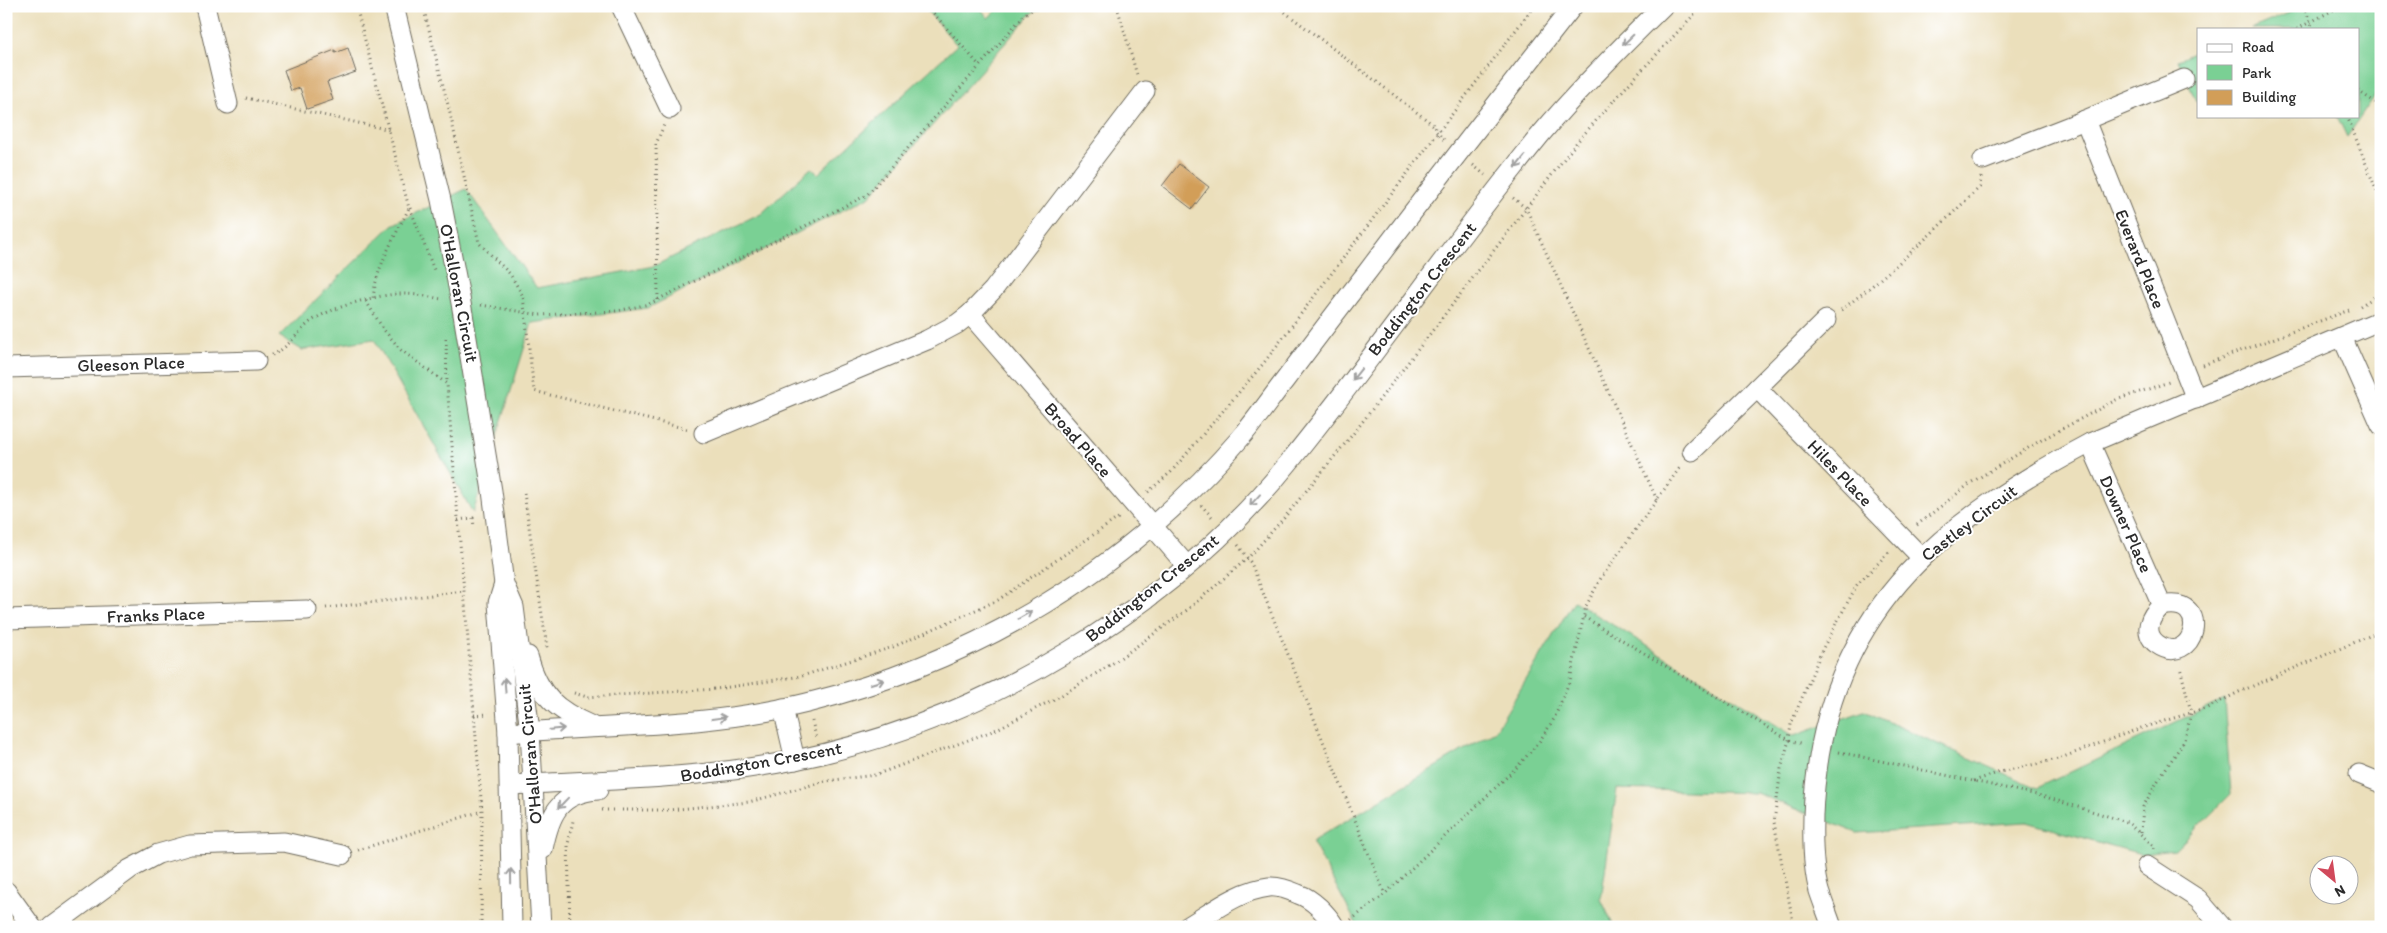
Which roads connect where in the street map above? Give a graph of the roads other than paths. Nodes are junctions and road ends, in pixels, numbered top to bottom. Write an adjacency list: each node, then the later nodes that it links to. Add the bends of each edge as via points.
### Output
1 (205, 6): 8 (street)
2 (394, 6): 27 (street, O'Halloran Circuit, via 441,200 489,472)
3 (621, 6): 9 (street)
4 (1573, 6): 24 (street, via 1244,434)
5 (1663, 6): 26 (street, Boddington Crescent, one-way to 26, via 1610,57 1542,134 1288,464)
6 (2184, 80): 10 (street)
7 (1145, 91): 12 (street, via 993,290)
8 (227, 99)
9 (670, 109)
10 (2084, 120): 11 (street); 19 (street, Everard Place)
11 (1983, 160)
12 (970, 314): 21 (street, via 927,340); 24 (street, Broad Place)
13 (1826, 320): 18 (street)
14 (2381, 320): 15 (street, Castley Circuit)
15 (2342, 337): 19 (street, Castley Circuit); 20 (street)
16 (256, 361): 17 (street, Gleeson Place)
17 (6, 368)
18 (1757, 388): 23 (street); 25 (street, Hiles Place)
19 (2196, 399): 22 (street, Castley Circuit)
20 (2381, 425)
21 (704, 433)
22 (2090, 443): 25 (street, Castley Circuit, via 1998,497); 28 (street, Downer Place)
23 (1692, 451)
24 (1152, 526): 26 (street, Broad Place); 32 (street, one-way to 24, via 884,680 980,640 1091,576)
25 (1922, 558): 52 (street, Castley Circuit, via 1888,594 1860,635 1838,682 1820,747 1814,788 1814,844 1819,890)
26 (1187, 566): 36 (street, Boddington Crescent, via 1076,648 1004,687 902,730)
27 (504, 584): 29 (street, O'Halloran Circuit); 35 (street, O'Halloran Circuit, one-way to 27, via 498,602)
28 (2162, 606): 28 (street, via 2184,607 2191,614 2195,625 2193,636 2186,645 2176,649 2155,643 2149,622)
29 (514, 607): 33 (street, via 533,673 542,691 572,717); 34 (street, O'Halloran Circuit)
30 (307, 610): 31 (street, Franks Place)
31 (6, 620)
32 (783, 708): 33 (street, one-way to 32, via 717,719); 36 (street)
33 (593, 726): 34 (street, one-way to 33)
34 (530, 732): 35 (street); 40 (street, O'Halloran Circuit)
35 (508, 733): 41 (street, O'Halloran Circuit)
36 (795, 760): 38 (street, Boddington Crescent, via 692,776)
37 (2359, 774): 39 (street)
38 (641, 779): 40 (street, Boddington Crescent); 44 (street, one-way to 44, via 607,789 580,791 570,796 559,807 547,829)
39 (2381, 783)
40 (534, 784): 41 (street, Boddington Crescent); 44 (street, O'Halloran Circuit)
41 (510, 785): 49 (street, O'Halloran Circuit, one-way to 41)
42 (342, 855): 48 (street, via 284,842 190,845 158,854 130,869)
43 (2147, 866): 53 (street, via 2198,899)
44 (539, 868): 50 (street, O'Halloran Circuit)
45 (6, 891): 47 (street)
46 (1342, 924): 51 (street, via 1304,896 1269,887 1248,891)
47 (32, 927)
48 (51, 927)
49 (512, 927)
50 (541, 927)
51 (1187, 927)
52 (1832, 927)
53 (2222, 927)

